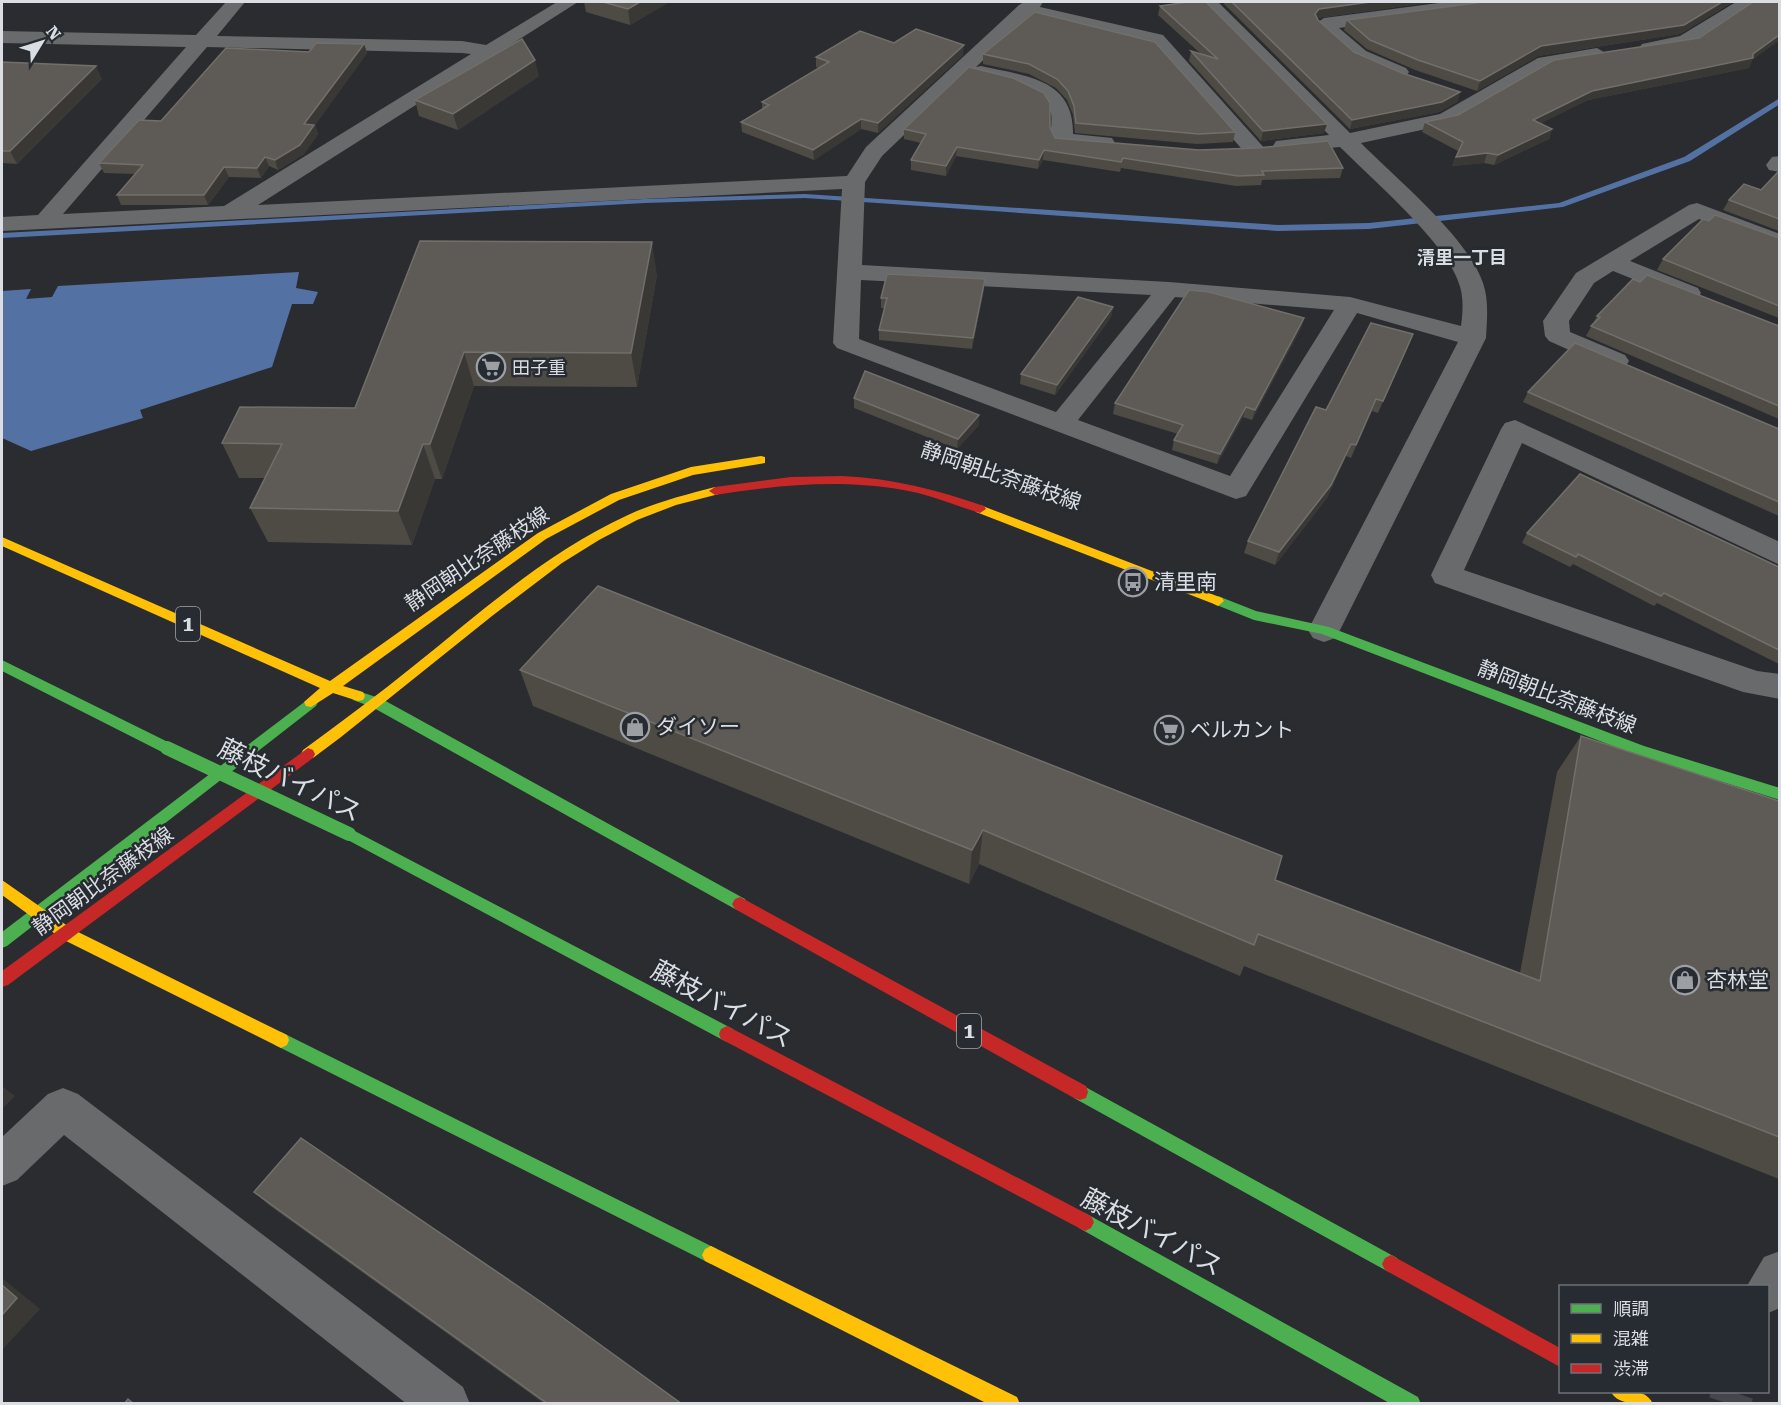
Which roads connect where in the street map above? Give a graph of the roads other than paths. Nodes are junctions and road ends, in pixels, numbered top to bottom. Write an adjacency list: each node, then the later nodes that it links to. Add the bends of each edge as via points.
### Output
1 (237, 2): 8 (street)
2 (569, 2): 9 (street)
3 (1208, 2): 14 (street)
4 (1482, 2): 11 (street, via 1324,24 1359,55)
5 (1748, 2): 13 (street, via 1686,41 1545,62)
6 (1030, 5): 10 (street); 17 (street, via 1156,39)
7 (2, 37): 8 (street)
8 (202, 41): 9 (street, via 462,47); 20 (street)
9 (489, 51): 19 (street)
10 (962, 67): 15 (street, via 1053,95 1061,108 1062,140); 18 (street, via 874,152)
11 (1417, 79)
12 (1458, 93): 13 (street)
13 (1478, 100): 14 (street, via 1447,119)
14 (1346, 140): 17 (street); 28 (street, via 1439,234 1469,272 1476,305)
15 (1118, 145)
16 (1232, 150): 17 (street)
17 (1255, 150)
18 (854, 182): 19 (street); 24 (street)
19 (230, 213): 20 (street)
20 (45, 221): 21 (street)
21 (2, 224)
22 (1779, 242): 23 (street, via 1697,210)
23 (1610, 261): 26 (street); 29 (street, via 1585,278 1573,295 1556,321 1558,336)
24 (850, 272): 25 (street); 30 (street, via 846,343)
25 (1169, 289): 27 (street); 30 (street)
26 (1706, 300)
27 (1350, 304): 28 (street); 30 (street, via 1236,489)
28 (1473, 338): 35 (street)
29 (1632, 369)
30 (1061, 423)
31 (771, 458): 37 (main road, 静岡朝比奈藤枝線, via 690,471 615,497 542,536)
32 (2, 541): 37 (main road, 1)
33 (1779, 555): 38 (street, via 1515,429 1446,574 1744,679)
34 (1287, 608): 35 (main road, 静岡朝比奈藤枝線)
35 (1323, 630): 39 (main road, 静岡朝比奈藤枝線, via 1254,615 997,514 917,489 853,480 771,480 699,494 623,522 575,549 487,613); 40 (main road, 静岡朝比奈藤枝線, via 1641,751)
36 (2, 665): 53 (main road, 藤枝バイパス, bridge, via 349,834 1158,1261)
37 (330, 687): 39 (main road, 1); 42 (main road, 静岡朝比奈藤枝線)
38 (1779, 687)
39 (377, 703): 43 (main road, 静岡朝比奈藤枝線); 49 (main road, 1)
40 (1779, 794)
41 (2, 887): 42 (main road)
42 (39, 915): 43 (main road); 44 (main road, 静岡朝比奈藤枝線)
43 (67, 934): 45 (main road, 静岡朝比奈藤枝線); 52 (main road)
44 (2, 940)
45 (2, 980)
46 (2, 1165): 51 (street, via 63,1108)
47 (1779, 1273): 48 (street)
48 (1769, 1287)
49 (1559, 1357)
50 (1623, 1393): 54 (main road)
51 (446, 1404)
52 (1010, 1404)
53 (1412, 1404)
54 (1643, 1404)

